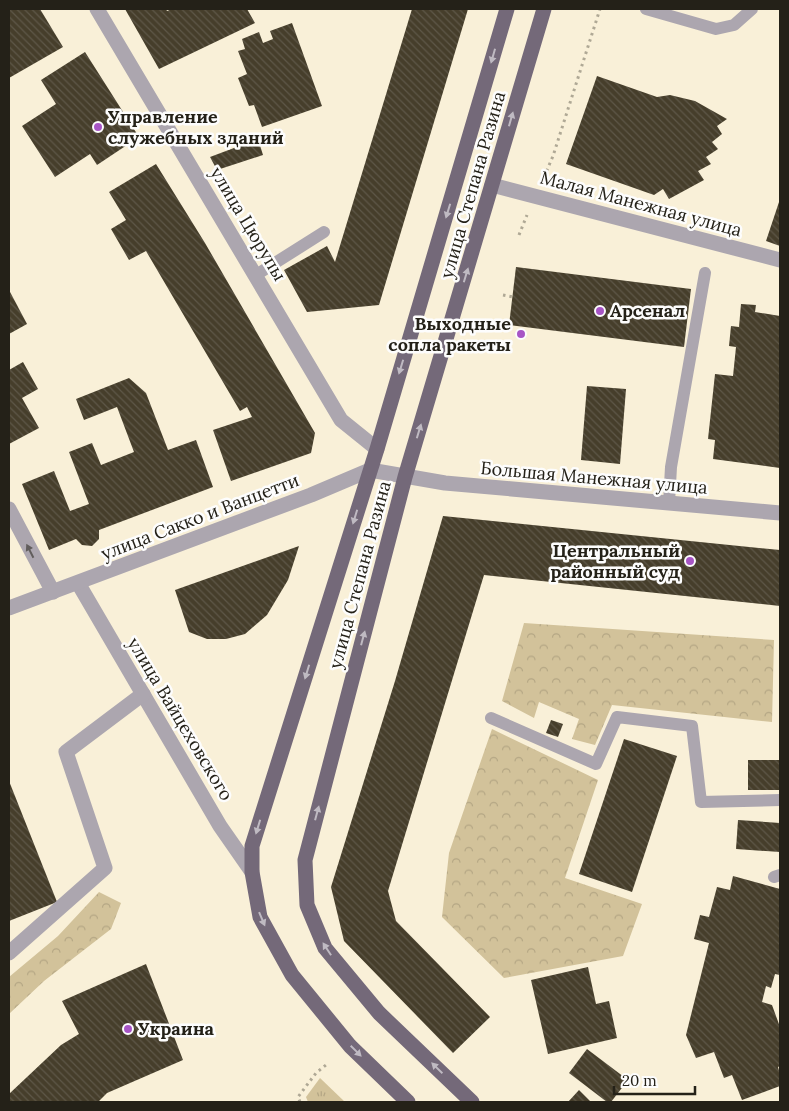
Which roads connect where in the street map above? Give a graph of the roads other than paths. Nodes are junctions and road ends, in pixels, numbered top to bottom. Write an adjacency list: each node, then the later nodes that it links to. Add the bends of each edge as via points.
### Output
1 (97, 9): 10 (street, улица Цюрупы)
2 (507, 9): 11 (main road, улица Степана Разина, one-way to 11)
3 (544, 9): 6 (main road, улица Степана Разина, one-way to 3)
4 (646, 9): 5 (lane, via 716,29 734,25)
5 (752, 9)
6 (492, 184): 8 (street, Малая Манежная улица); 13 (main road, улица Степана Разина, one-way to 6)
7 (324, 232): 10 (lane)
8 (780, 260)
9 (705, 273): 14 (lane, via 671,467)
10 (256, 274): 11 (street, улица Цюрупы, via 341,420)
11 (377, 449): 12 (main road, улица Степана Разина)
12 (370, 470): 13 (street); 17 (street, улица Сакко и Ванцетти); 23 (main road, улица Степана Разина, one-way to 23, via 252,846)
13 (405, 477): 14 (street, Большая Манежная улица); 26 (main road, улица Степана Разина, one-way to 13, via 379,1013 326,948 307,905 305,860)
14 (668, 503): 16 (street, Большая Манежная улица)
15 (9, 509): 18 (street, one-way to 15)
16 (780, 513)
17 (78, 584): 18 (street, улица Сакко и Ванцетти); 20 (street, улица Вайцеховского)
18 (53, 592): 19 (street, улица Сакко и Ванцетти)
19 (9, 608)
20 (143, 694): 23 (street, улица Вайцеховского, via 220,826); 24 (street, via 66,752 105,868)
21 (491, 718): 22 (lane, via 596,764 617,717 692,726 701,802)
22 (780, 800)
23 (252, 872): 25 (main road, улица Степана Разина, one-way to 25, via 260,916 292,975 350,1046)
24 (9, 953)
25 (408, 1102)
26 (472, 1102)

